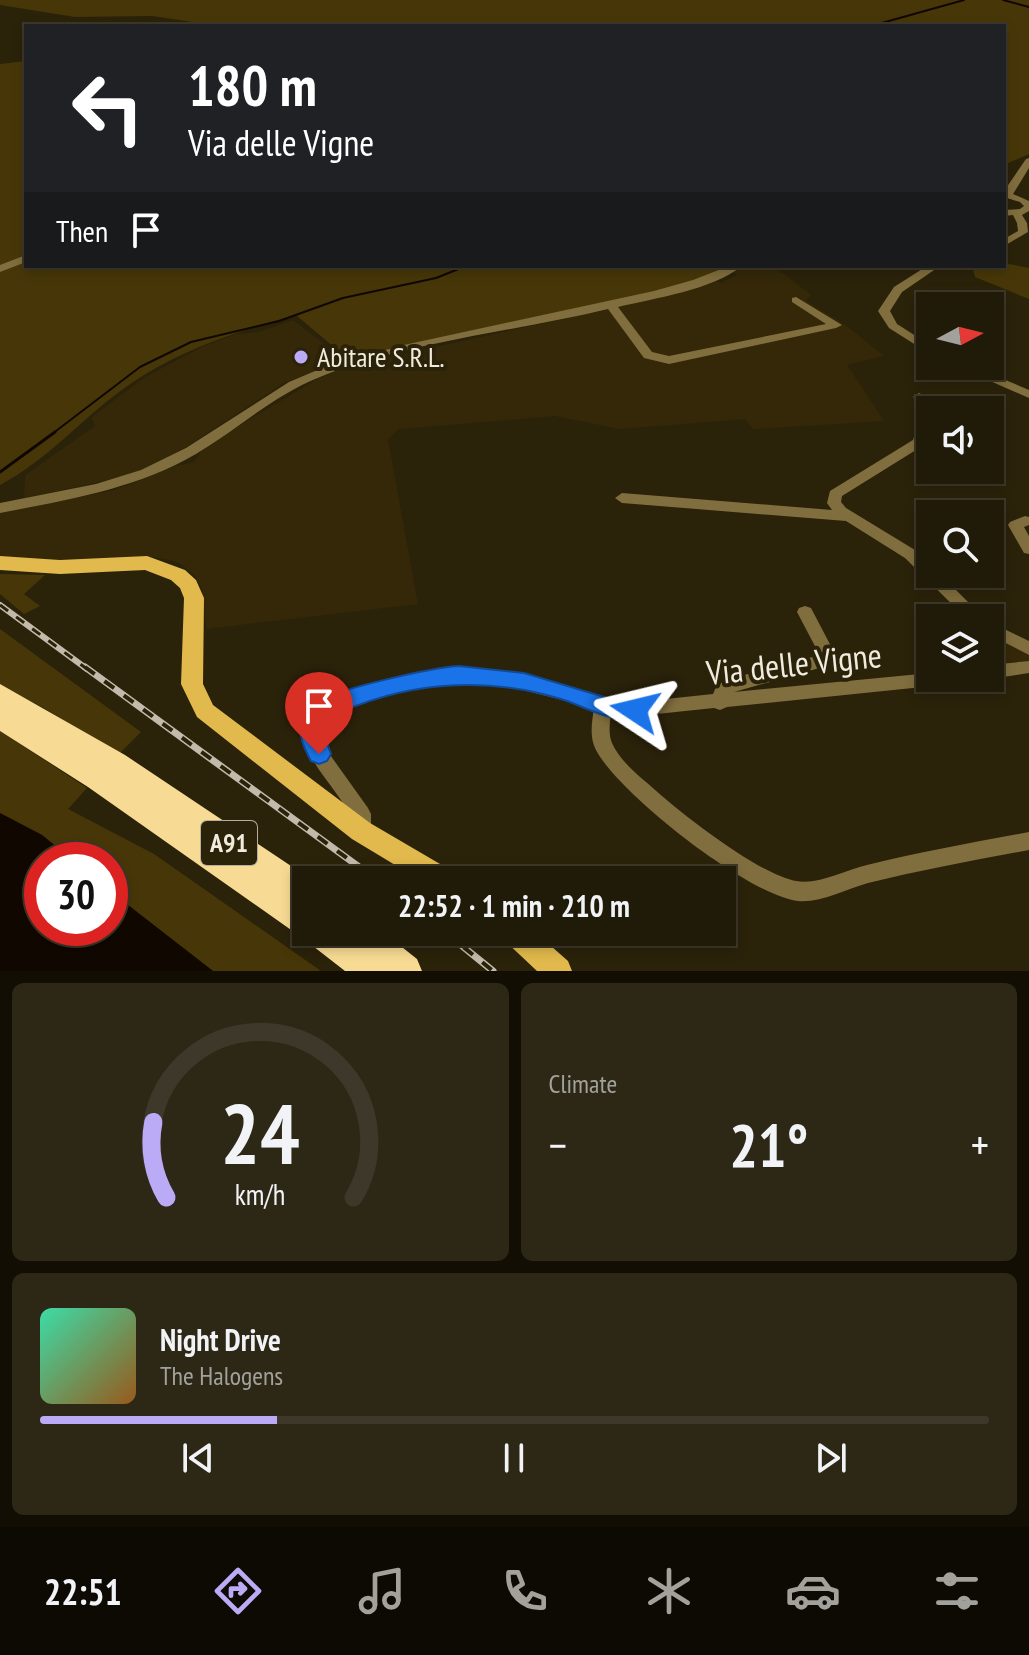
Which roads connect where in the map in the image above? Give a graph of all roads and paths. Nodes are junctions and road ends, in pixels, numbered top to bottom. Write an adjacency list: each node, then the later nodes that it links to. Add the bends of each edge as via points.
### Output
1 (1029, 161): 2 (street)
2 (1006, 194): 3 (street, via 1029,207)
3 (1010, 213): 4 (street, via 1023,230)
4 (1006, 242)
5 (24, 259): 8 (street)
6 (732, 268): 10 (street)
7 (932, 268): 11 (street, via 898,290 884,311 898,331)
8 (0, 269)
9 (796, 300): 10 (street, via 836,325 669,360 648,355)
10 (611, 305): 16 (street, via 330,369 284,389 147,473)
11 (916, 342)
12 (996, 380): 13 (street)
13 (1029, 394)
14 (916, 444): 17 (street, via 837,491 834,503)
15 (622, 498): 17 (street)
16 (0, 508)
17 (848, 516): 21 (street, via 910,554)
18 (1025, 521): 19 (street, via 1015,525)
19 (1029, 549)
20 (0, 563): 32 (main road, via 147,563 178,575 194,598 192,684 202,708)
21 (962, 604)
22 (805, 612): 29 (street, via 825,650 824,660 731,685 722,692)
23 (1004, 636): 24 (street)
24 (1029, 649)
25 (1029, 667): 26 (street)
26 (1004, 670)
27 (916, 681): 29 (street, Via delle Vigne)
28 (0, 695): 35 (highway, A91, via 115,764)
29 (720, 703): 30 (street, Via delle Vigne, via 628,710)
30 (603, 706): 32 (street, Via delle Vigne, via 524,682 453,674 325,708 313,721 312,741 361,814); 33 (street, via 601,740 617,766 726,856 784,888 806,891)
31 (0, 717): 36 (highway, A91)
32 (361, 831): 34 (main road)
33 (1029, 841)
34 (420, 866)
35 (292, 884)
36 (292, 911)
37 (339, 946): 40 (highway)
38 (374, 946): 41 (highway)
39 (530, 946): 42 (main road)
40 (372, 971)
41 (405, 971)
42 (558, 971)

